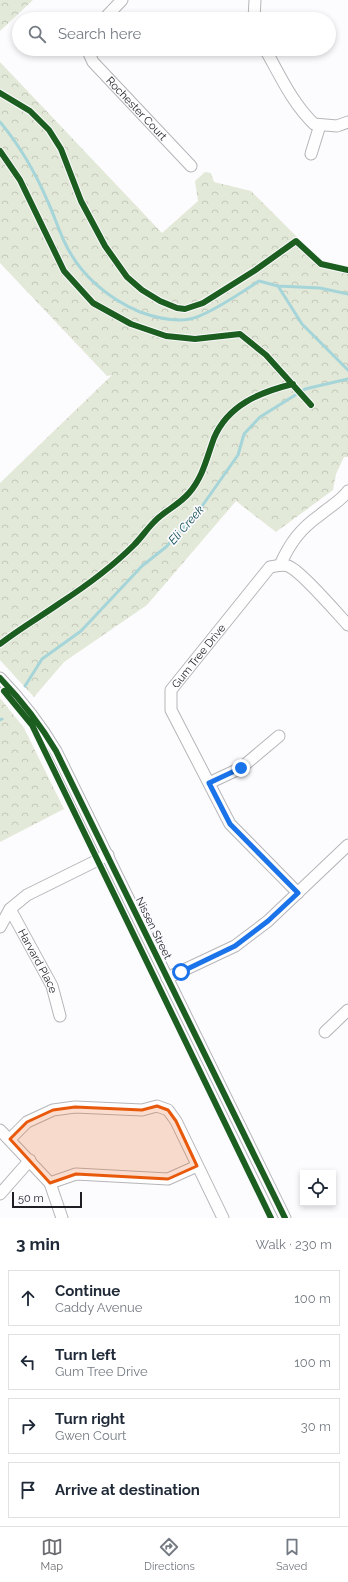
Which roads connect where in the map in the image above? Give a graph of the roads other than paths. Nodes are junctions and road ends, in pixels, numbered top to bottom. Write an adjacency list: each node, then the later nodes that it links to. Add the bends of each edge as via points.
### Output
1 (122, 0): 3 (street)
2 (255, 0): 4 (street)
3 (111, 12)
4 (254, 12)
5 (90, 56): 10 (street, Rochester Court, via 93,62)
6 (269, 56): 8 (street, via 301,111 314,124)
7 (348, 122): 8 (street, via 337,126)
8 (320, 126): 9 (street)
9 (311, 154)
10 (191, 166)
11 (348, 491): 12 (street, via 295,537)
12 (280, 565): 13 (street, via 289,566 299,574); 16 (street, Gum Tree Drive, via 270,567 171,690 171,710)
13 (348, 625)
14 (0, 678): 18 (street, Nissen Street, via 23,702 56,751)
15 (279, 736): 16 (street, via 241,768)
16 (209, 783): 19 (street, Gum Tree Drive, via 230,824)
17 (348, 846): 19 (street)
18 (108, 855): 20 (street, via 27,895); 22 (street, Nissen Street)
19 (298, 893): 22 (street, via 268,921 235,946)
20 (10, 909): 21 (street); 24 (street, Harvard Place, via 52,986)
21 (0, 927)
22 (167, 978): 34 (street, Nissen Street)
23 (348, 1010): 25 (street)
24 (60, 1016)
25 (325, 1032)
26 (0, 1130): 27 (street)
27 (10, 1139): 28 (street); 29 (street, via 28,1122 53,1110 75,1107 142,1110 157,1106 168,1110 176,1121)
28 (30, 1160): 30 (street); 31 (street)
29 (197, 1166): 30 (street, via 168,1179 76,1174); 33 (street)
30 (50, 1183): 32 (street)
31 (0, 1194)
32 (62, 1218)
33 (223, 1218)
34 (285, 1218)

